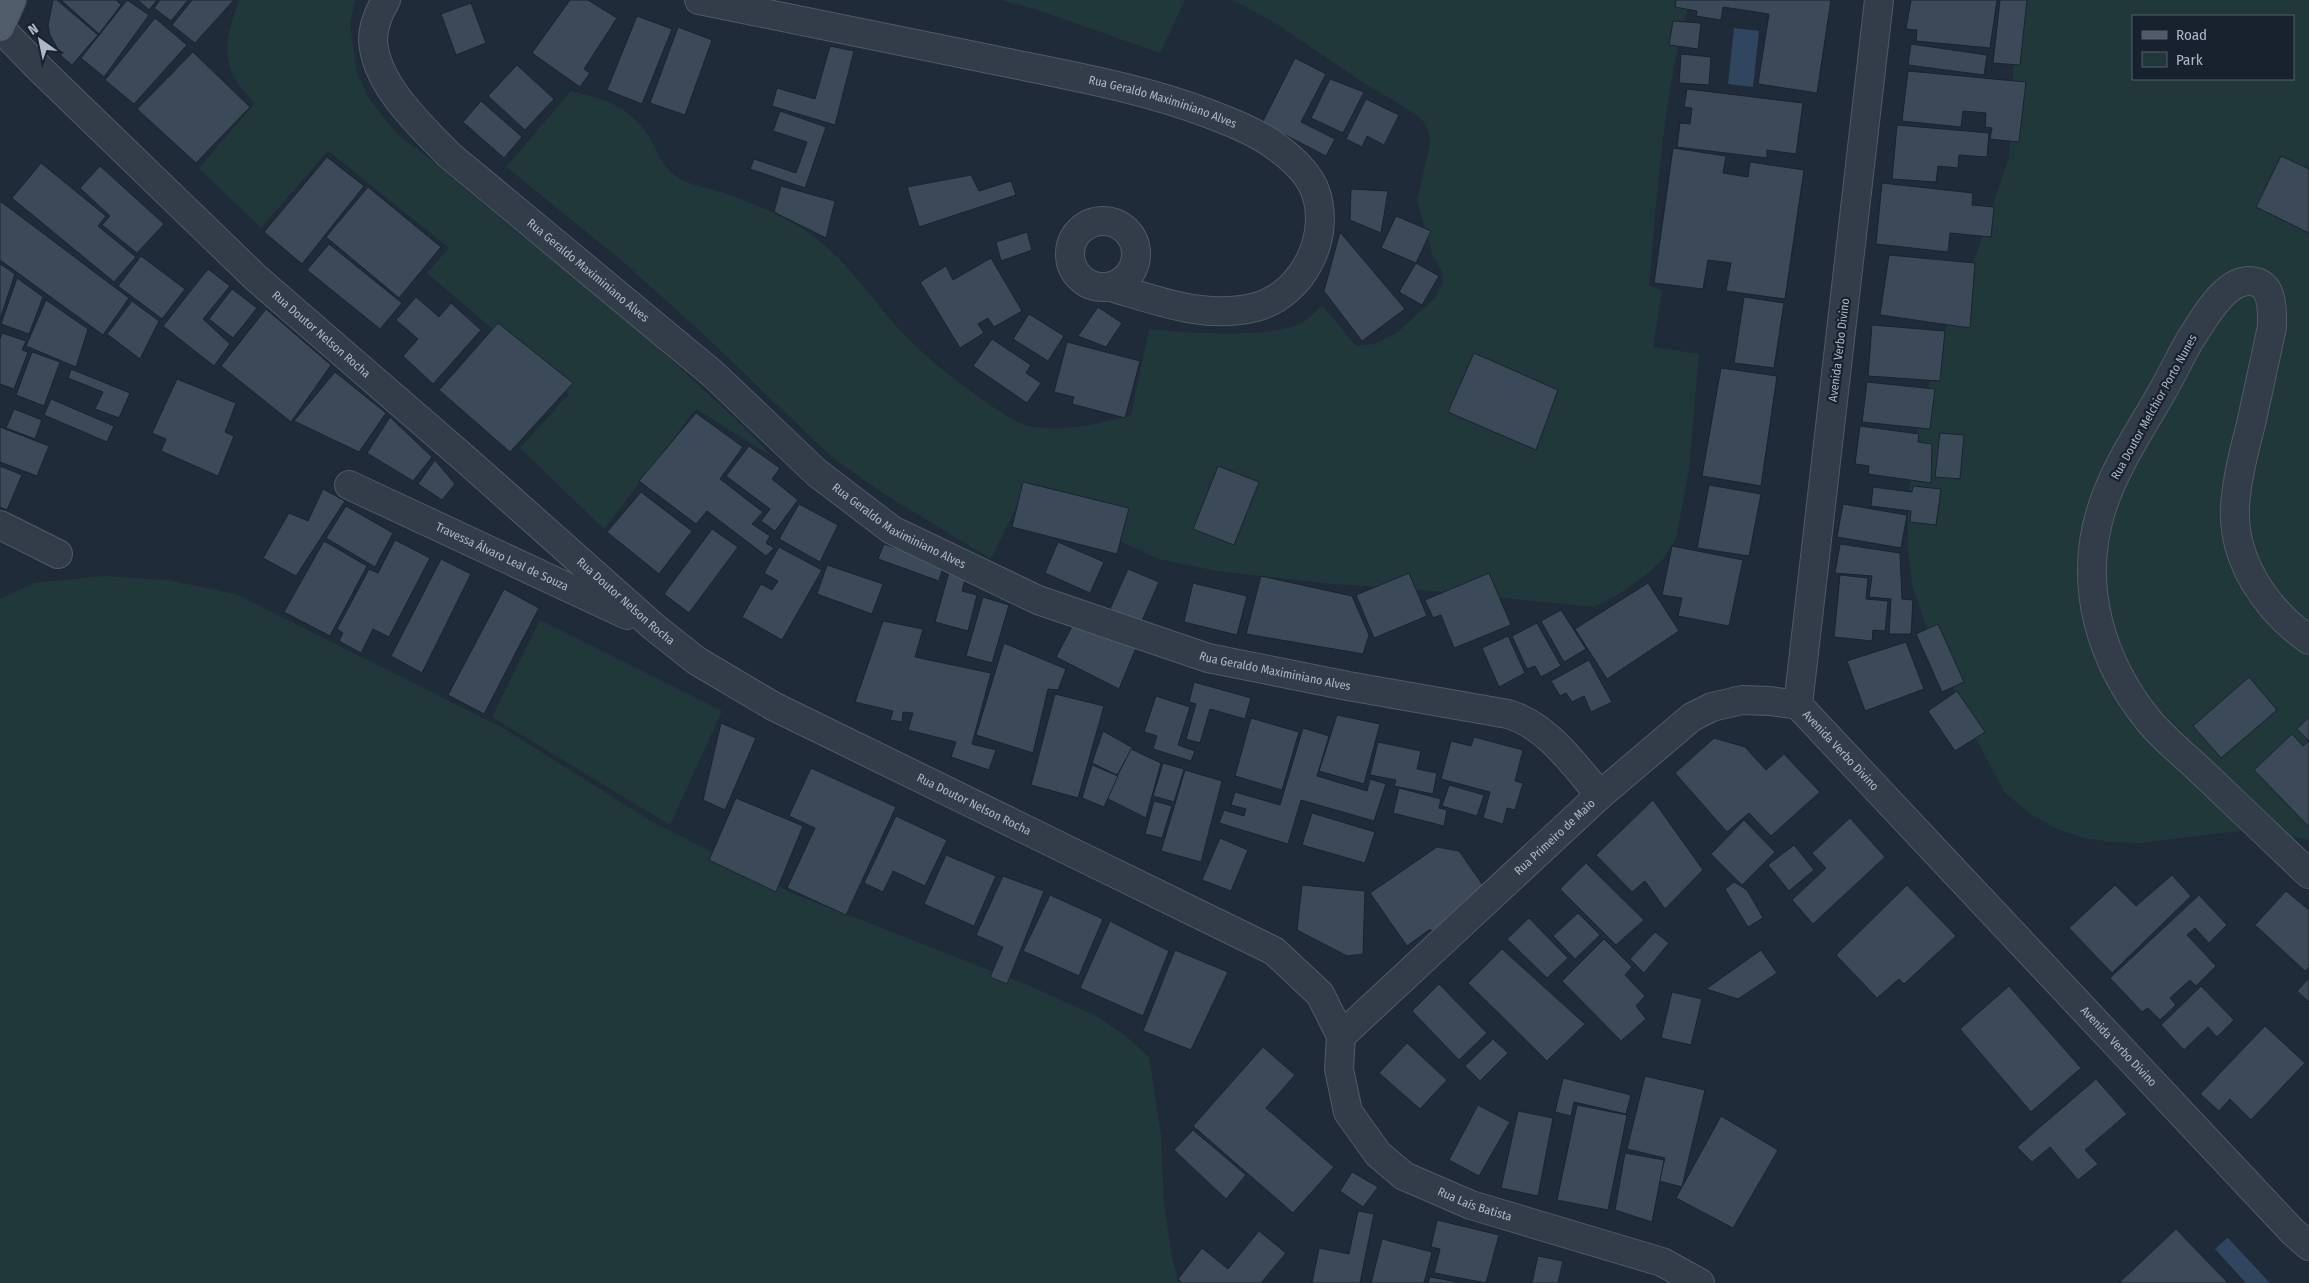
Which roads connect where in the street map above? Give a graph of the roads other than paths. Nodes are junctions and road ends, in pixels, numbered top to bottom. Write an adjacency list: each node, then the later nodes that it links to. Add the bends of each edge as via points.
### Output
1 (12, 0): 5 (main road)
2 (386, 0): 13 (street, Rua Geraldo Maximiniano Alves, via 377,19 373,40 378,61 392,91 414,118 449,154 713,374 811,468 892,530 1038,600 1208,658 1520,718 1546,736)
3 (699, 0): 6 (street, Rua Geraldo Maximiniano Alves, via 1167,98 1232,122 1266,140 1290,157 1314,188 1319,210 1312,260 1299,280 1258,306 1230,311 1201,311)
4 (1879, 0): 12 (street, Avenida Verbo Divino)
5 (0, 28): 10 (street, Rua Doutor Nelson Rocha, via 255,277)
6 (1112, 287)
7 (349, 485): 10 (street, Travessa Álvaro Leal de Souza)
8 (0, 525): 9 (street)
9 (58, 554)
10 (654, 627): 15 (street, Rua Doutor Nelson Rocha, via 697,661 773,706 1274,951 1320,994)
11 (2309, 640): 14 (street, Rua Doutor Melchior Porto Nunes, via 2285,621 2253,581 2237,530 2235,507 2239,478 2272,328 2271,304 2264,288 2250,280 2236,283 2218,300 2188,343 2113,480 2093,546 2093,604 2107,649 2125,688 2150,722)
12 (1798, 705): 13 (street, Rua Primeiro de Maio, via 1754,699 1729,702 1692,717); 16 (street, Avenida Verbo Divino)
13 (1600, 795): 15 (street, Rua Primeiro de Maio)
14 (2309, 874)
15 (1341, 1036): 17 (street, Rua Laís Batista, via 1339,1069 1348,1112 1378,1154 1404,1176 1471,1205 1662,1262)
16 (2309, 1246)
17 (1700, 1283)

